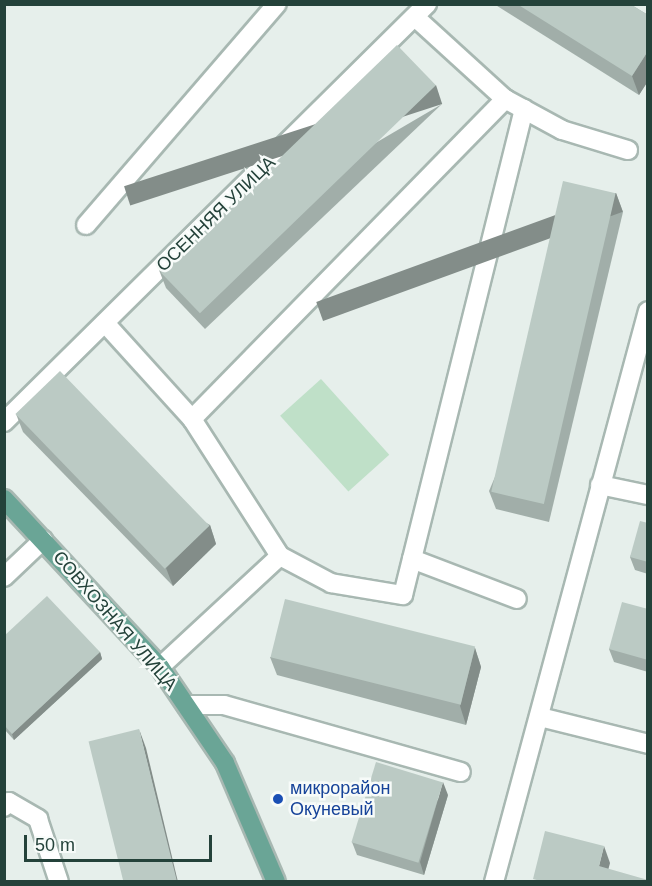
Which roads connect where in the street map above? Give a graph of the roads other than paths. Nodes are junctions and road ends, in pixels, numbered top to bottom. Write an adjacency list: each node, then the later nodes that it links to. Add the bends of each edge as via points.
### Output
1 (277, 4): 6 (street)
2 (421, 11): 3 (street); 8 (street, ОСЕННЯЯ УЛИЦА)
3 (505, 99): 4 (street); 9 (street)
4 (524, 110): 5 (street, via 562,129); 16 (street)
5 (628, 150)
6 (86, 225)
7 (648, 311): 11 (street)
8 (105, 323): 9 (street); 10 (street, ОСЕННЯЯ УЛИЦА)
9 (192, 419): 15 (street)
10 (4, 422)
11 (600, 484): 12 (street); 21 (street)
12 (648, 495)
13 (4, 499): 14 (main road, СОВХОЗНАЯ УЛИЦА)
14 (43, 540): 17 (street); 19 (main road, СОВХОЗНАЯ УЛИЦА)
15 (280, 556): 16 (street, via 331,583 403,595); 19 (street)
16 (412, 559): 18 (street)
17 (4, 577)
18 (517, 599)
19 (160, 668): 20 (main road, СОВХОЗНАЯ УЛИЦА)
20 (186, 705): 23 (street, via 224,705); 26 (main road, СОВХОЗНАЯ УЛИЦА, via 225,763)
21 (540, 717): 22 (street); 27 (street)
22 (648, 744)
23 (461, 772)
24 (4, 807): 25 (street, via 9,802 38,819)
25 (59, 882)
26 (276, 882)
27 (494, 882)

